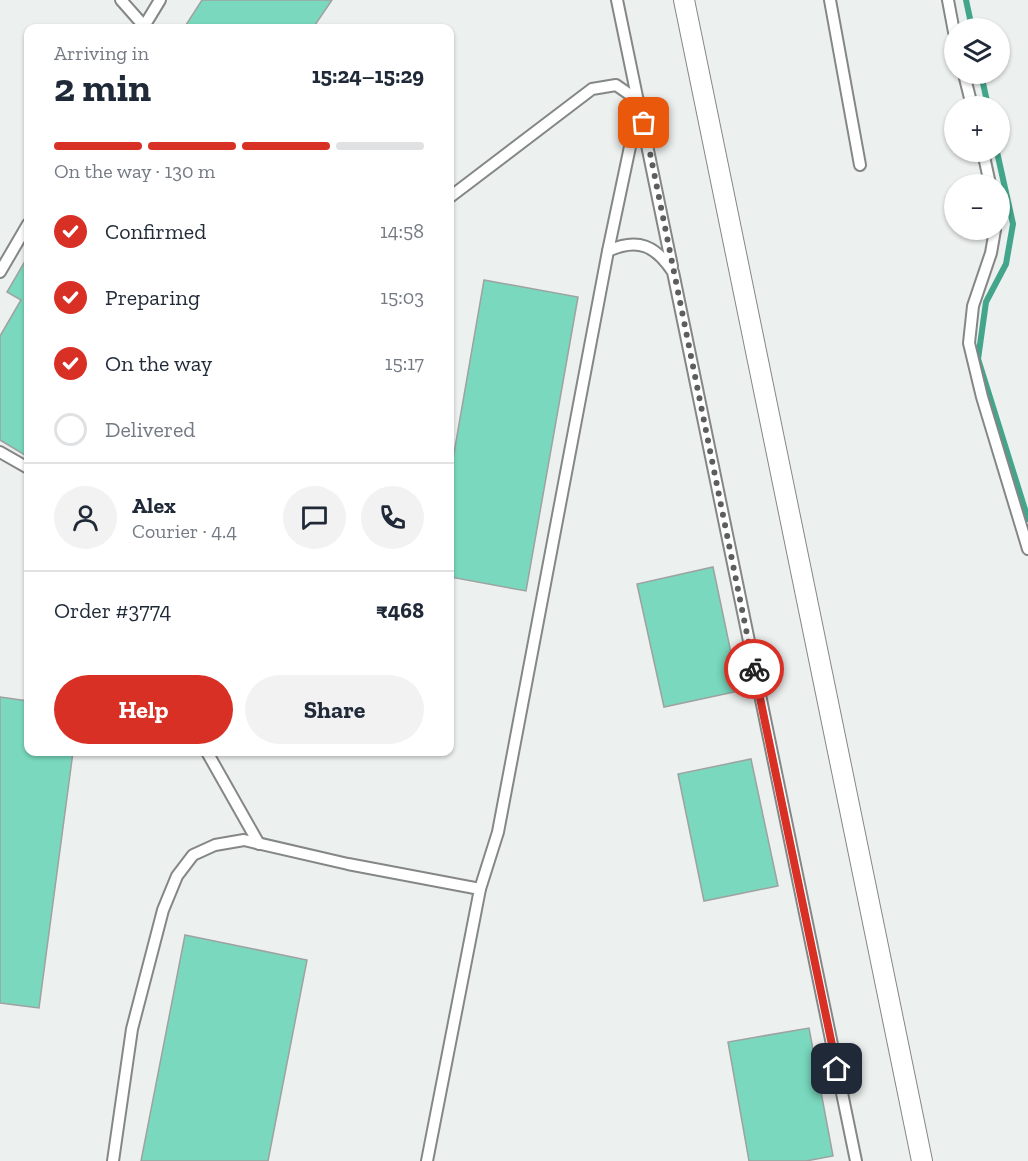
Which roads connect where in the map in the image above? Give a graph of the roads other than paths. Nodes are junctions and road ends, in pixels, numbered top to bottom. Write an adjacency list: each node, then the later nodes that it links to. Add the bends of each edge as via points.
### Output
1 (121, 0): 8 (lane)
2 (160, 0): 9 (lane)
3 (617, 0): 10 (lane)
4 (684, 0): 27 (street)
5 (830, 0): 11 (lane)
6 (948, 0): 7 (lane)
7 (951, 18)
8 (141, 24)
9 (146, 24)
10 (639, 101): 12 (lane, via 616,85 592,89); 15 (lane); 17 (lane)
11 (860, 165)
12 (454, 194)
13 (24, 231): 16 (lane)
14 (993, 240): 20 (lane, via 973,306 969,343)
15 (608, 251): 17 (lane, via 623,244 642,244 662,255); 23 (lane, via 498,832)
16 (0, 272)
17 (673, 272): 26 (lane)
18 (0, 452): 19 (lane)
19 (24, 466)
20 (1028, 549)
21 (209, 756): 22 (lane)
22 (259, 843): 23 (lane); 24 (lane, via 244,840 215,845 194,855 177,876 163,910 132,1029)
23 (480, 889): 25 (lane)
24 (113, 1161)
25 (427, 1161)
26 (856, 1161)
27 (922, 1161)

